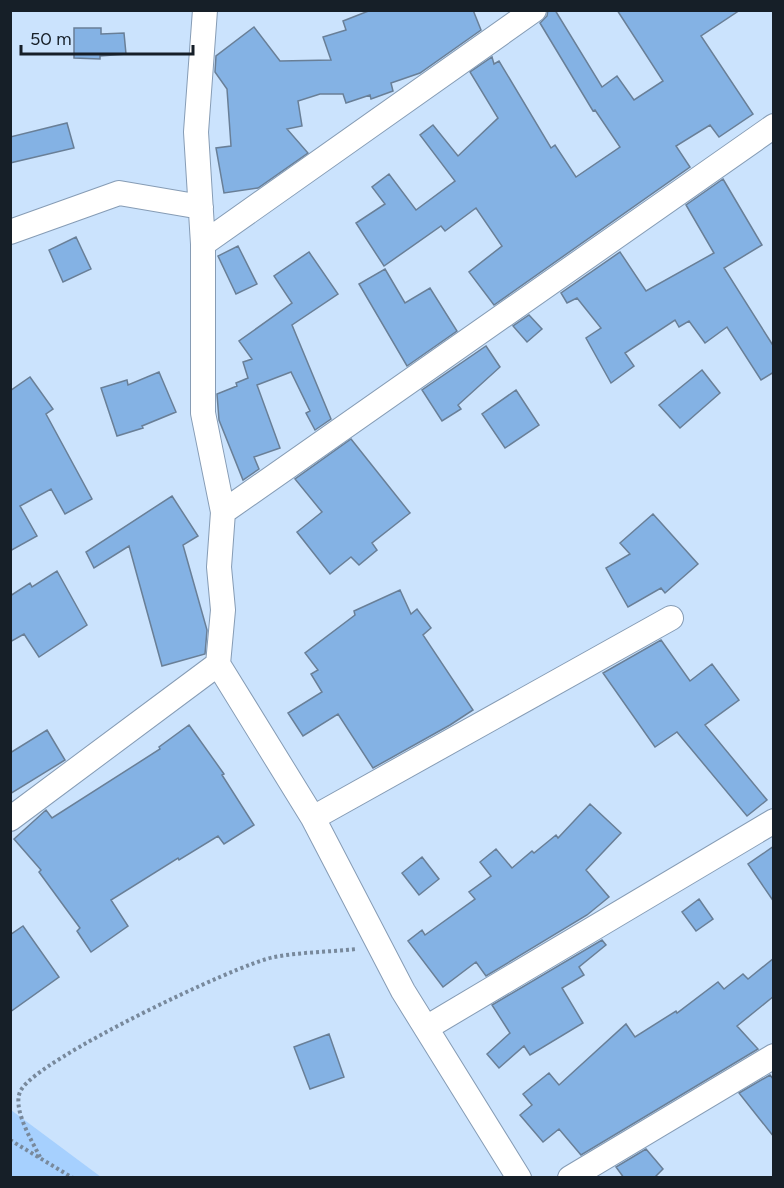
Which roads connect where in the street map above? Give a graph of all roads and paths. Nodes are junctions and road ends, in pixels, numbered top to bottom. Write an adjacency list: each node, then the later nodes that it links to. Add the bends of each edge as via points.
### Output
1 (205, 10): 4 (street, via 196,132)
2 (534, 10): 6 (street)
3 (774, 126): 7 (street)
4 (201, 207): 5 (street, via 119,194); 6 (street)
5 (10, 232)
6 (203, 244): 7 (street, via 203,413)
7 (223, 512): 9 (street, via 219,567 223,610)
8 (671, 618): 10 (street)
9 (218, 664): 10 (street); 11 (street)
10 (313, 818): 14 (street)
11 (10, 819)
12 (774, 821): 14 (street)
13 (357, 949): 17 (path, via 273,958 200,985 42,1071 21,1089 16,1104)
14 (426, 1028): 19 (street)
15 (774, 1056): 20 (street)
16 (10, 1140): 17 (path)
17 (40, 1157): 18 (path)
18 (74, 1178)
19 (519, 1178)
20 (570, 1178)

